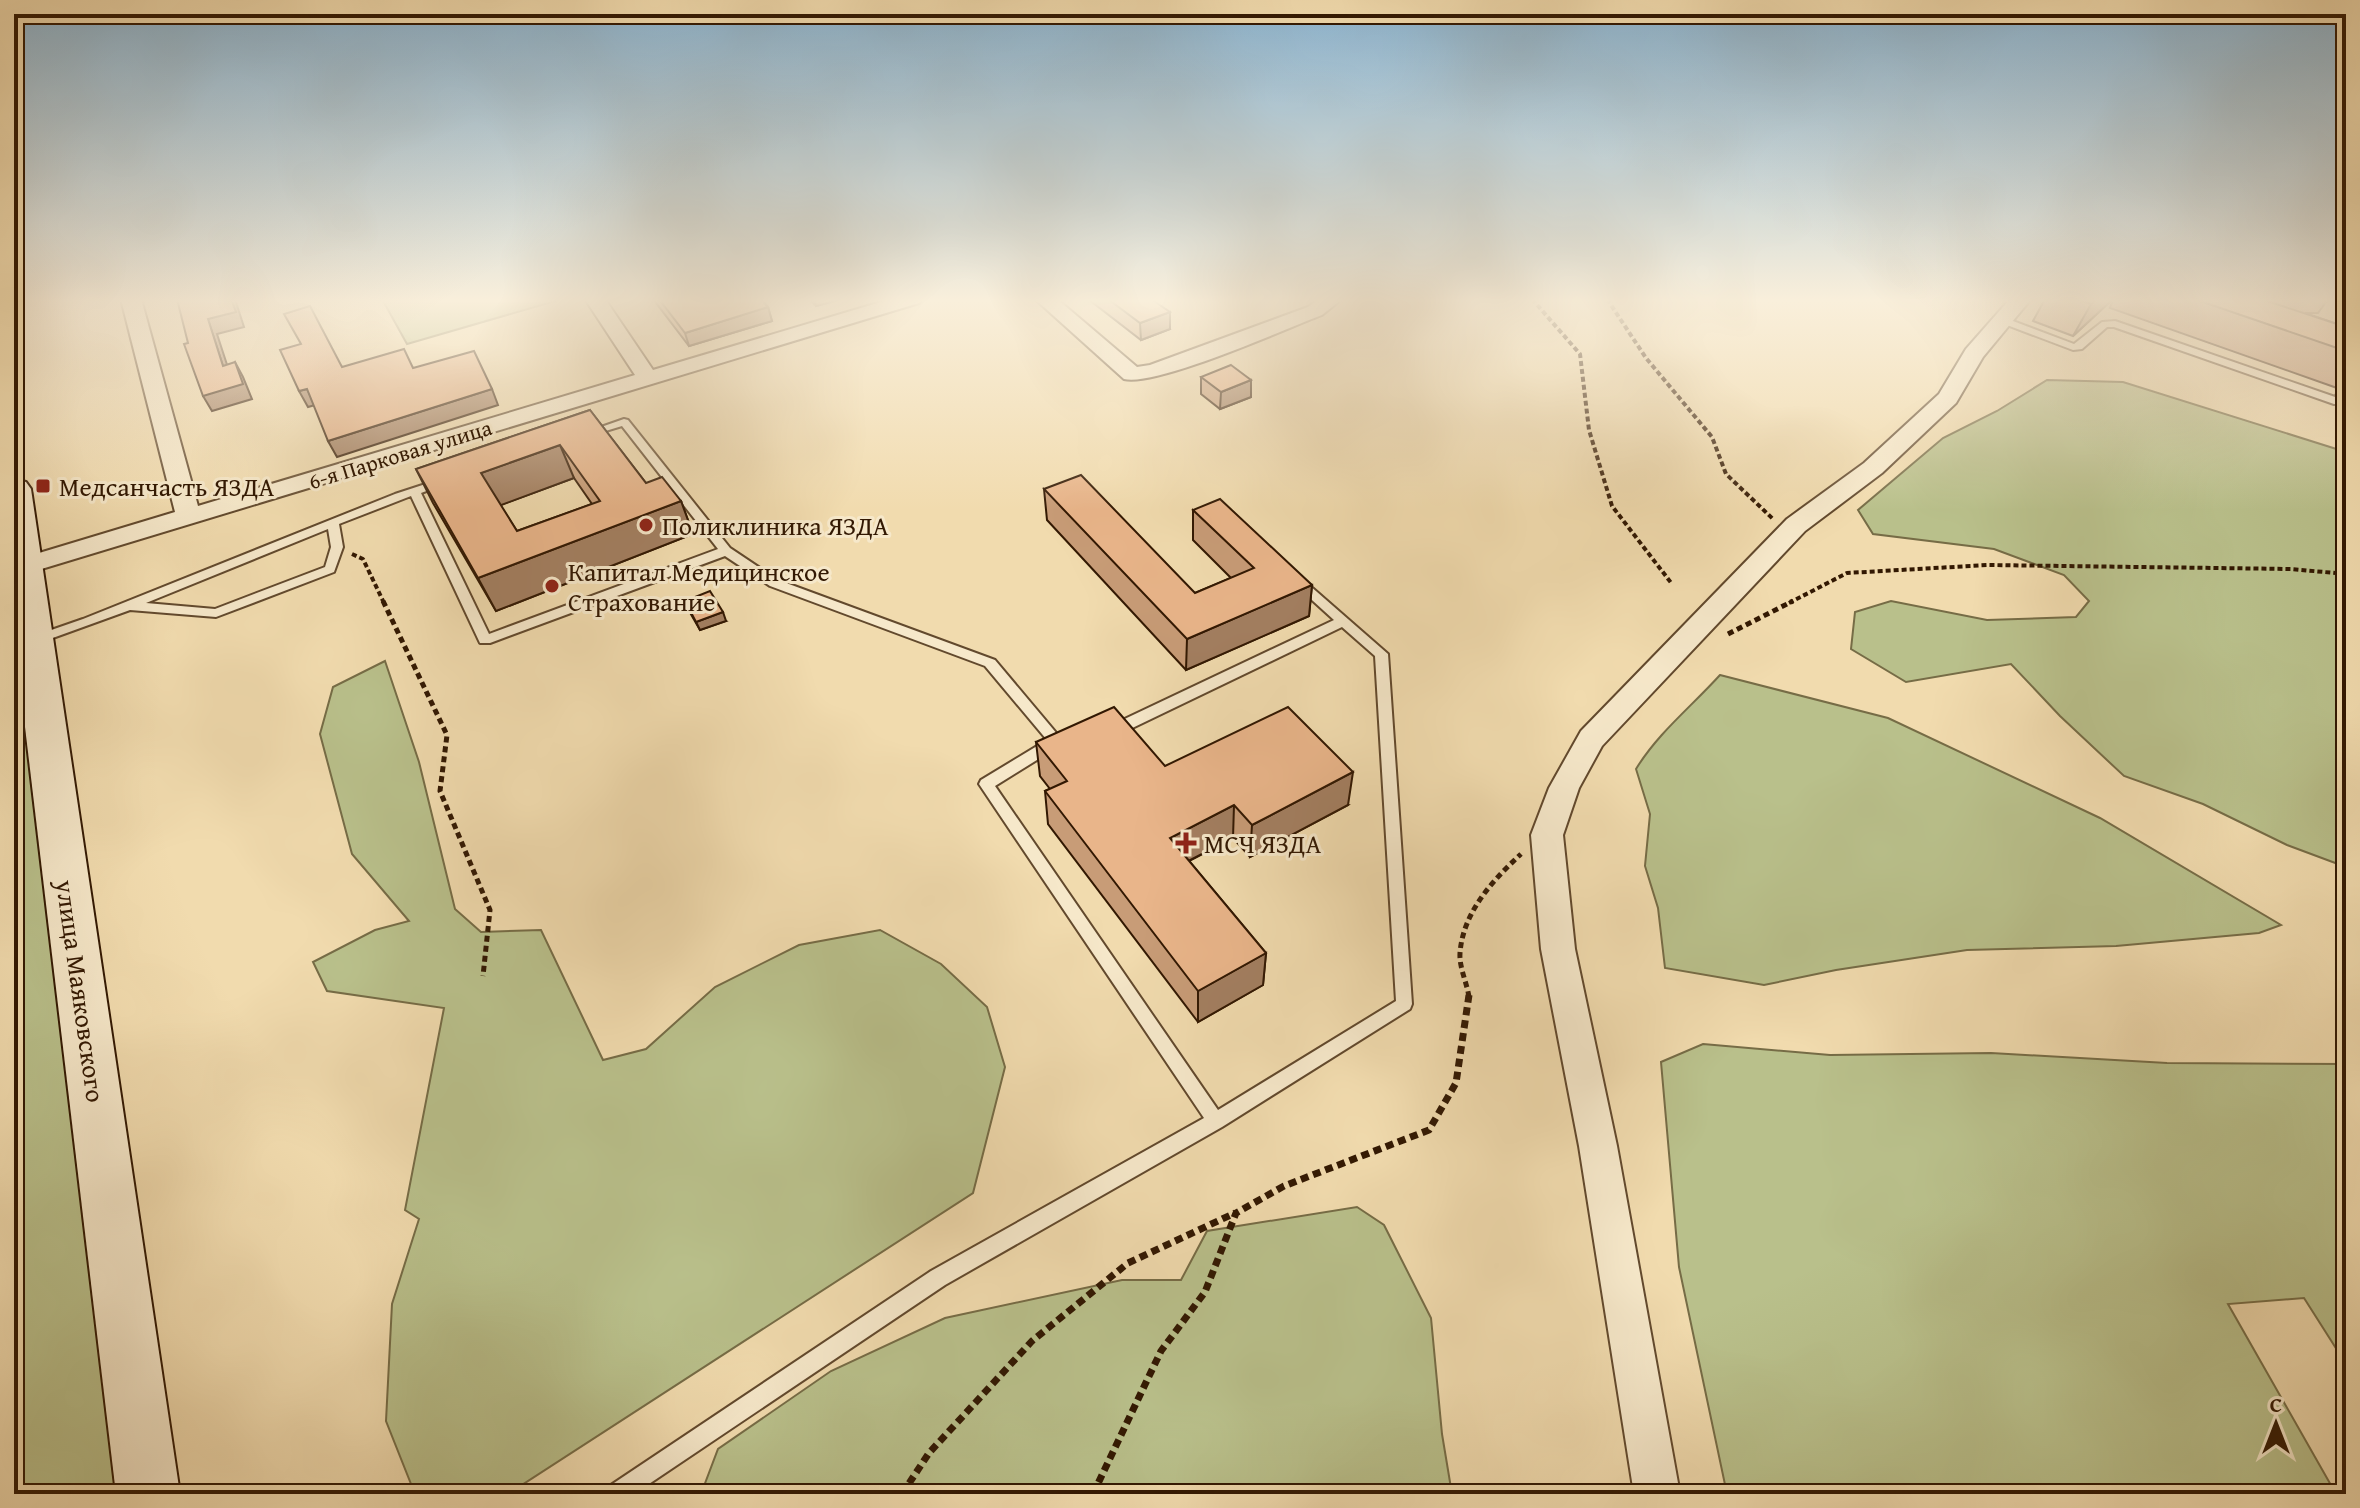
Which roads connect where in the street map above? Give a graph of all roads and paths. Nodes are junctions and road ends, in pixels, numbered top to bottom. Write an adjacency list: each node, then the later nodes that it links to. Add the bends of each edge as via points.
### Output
1 (150, 369): 17 (street)
2 (642, 369): 10 (street)
3 (677, 369): 10 (street, 6-я Парковая улица)
4 (1127, 369): 5 (street, via 1132,374)
5 (1158, 369)
6 (1582, 369): 25 (path, via 1589,430 1612,506)
7 (1656, 369): 19 (path, via 1712,437 1726,474)
8 (1965, 369): 19 (street, via 1948,398 1873,468)
9 (2245, 369): 12 (lane)
10 (648, 378): 17 (street, 6-я Парковая улица)
11 (2346, 388): 12 (lane)
12 (2342, 403)
13 (579, 437): 21 (lane, via 624,422)
14 (459, 476): 16 (lane)
15 (14, 489): 22 (main road, улица Маяковского)
16 (414, 491): 18 (lane); 21 (lane, via 485,640)
17 (189, 518): 22 (street, 6-я Парковая улица)
18 (333, 522): 20 (lane); 26 (lane)
19 (1788, 533): 31 (street, via 1591,739 1564,788)
20 (337, 547): 26 (lane, via 330,569 216,613); 32 (path, via 363,559 447,735 440,791 490,910)
21 (726, 551): 33 (lane, via 774,583 990,663 1062,738 986,784)
22 (25, 566): 29 (main road, улица Маяковского)
23 (1286, 571): 27 (lane)
24 (2346, 574): 28 (path, via 1988,565 1847,573)
25 (1672, 584)
26 (129, 605): 29 (lane)
27 (1344, 621): 30 (lane); 33 (lane, via 1381,654 1404,1004)
28 (1720, 640)
29 (24, 645): 35 (main road, улица Маяковского)
30 (1119, 728)
31 (1547, 835): 34 (path, via 1491,881 1473,911 1460,954 1469,996 1456,1083 1429,1130 1284,1186); 39 (street, via 1558,949 1598,1146)
32 (483, 976)
33 (1216, 1121): 36 (lane, via 938,1278)
34 (1236, 1213): 37 (path, via 1128,1263 1032,1341 929,1453); 38 (path, via 1205,1292 1161,1351)
35 (148, 1494)
36 (615, 1494)
37 (902, 1494)
38 (1093, 1494)
39 (1657, 1494)

